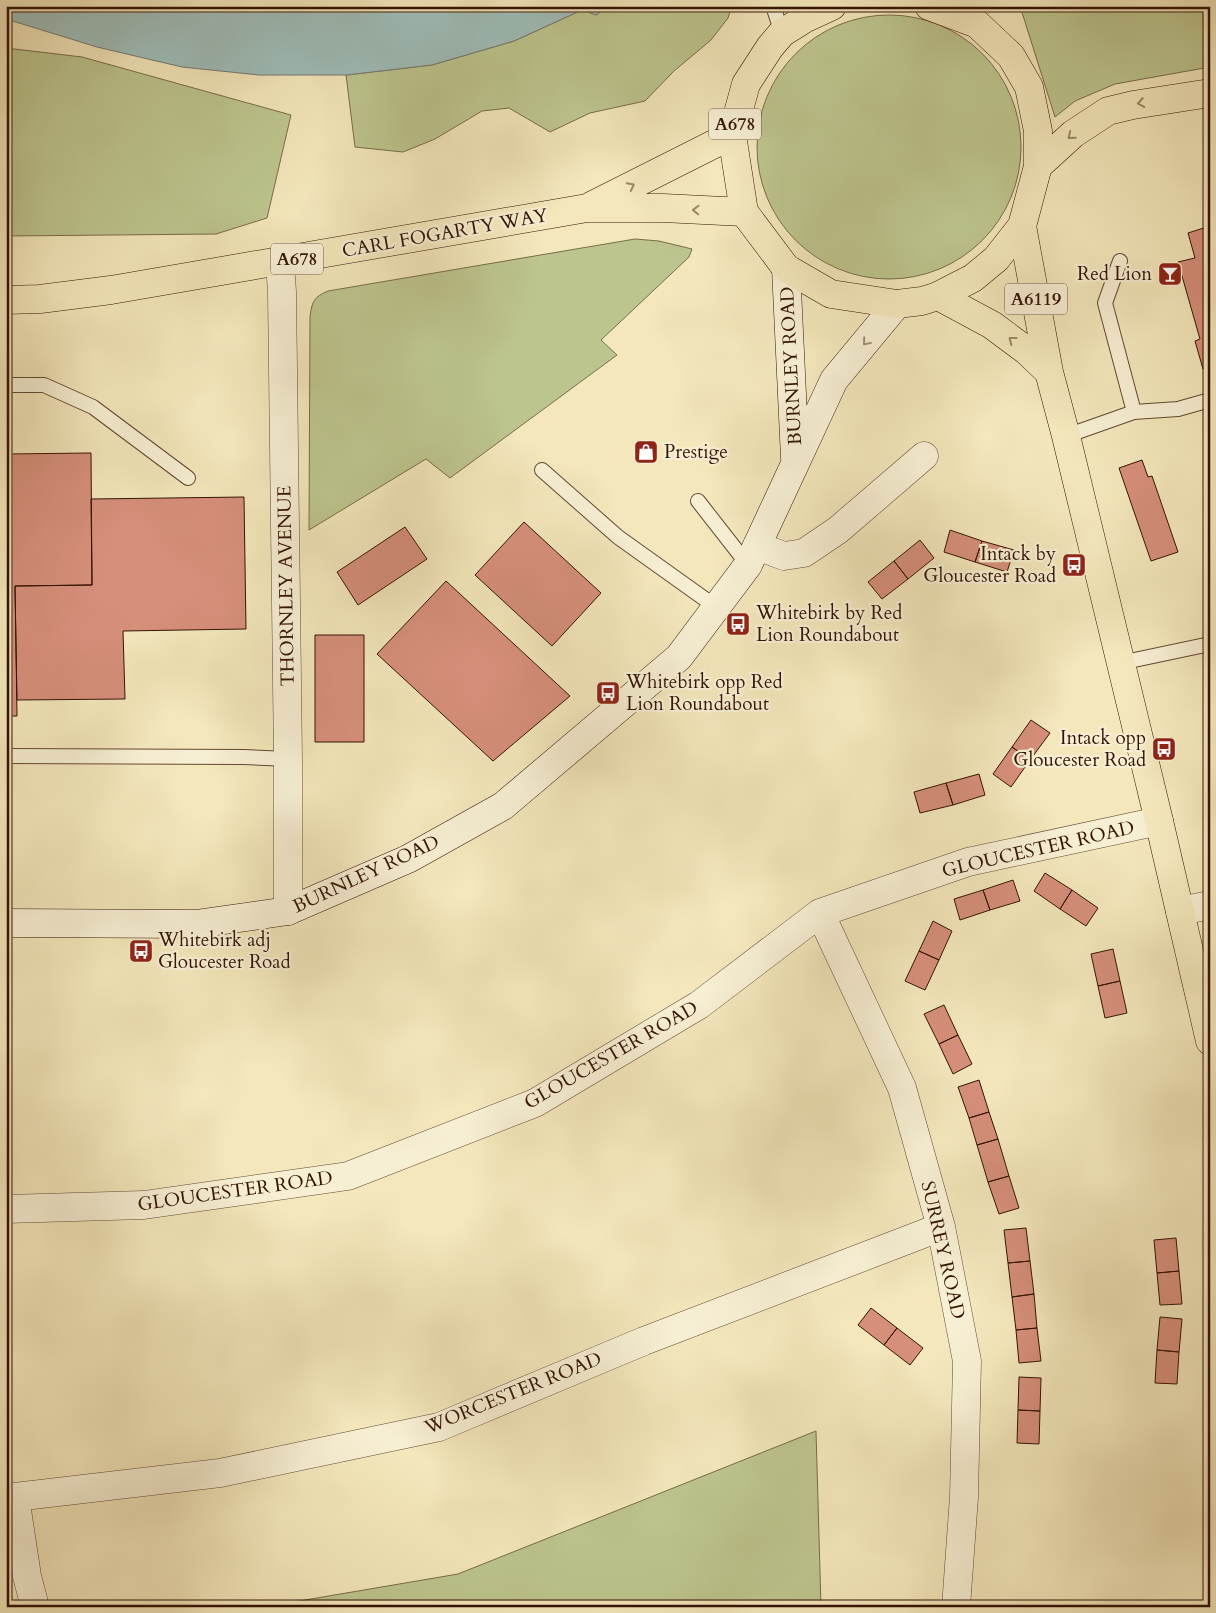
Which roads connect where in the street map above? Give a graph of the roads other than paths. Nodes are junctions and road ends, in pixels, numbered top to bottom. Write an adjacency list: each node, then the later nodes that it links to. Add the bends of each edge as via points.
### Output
1 (773, 6): 4 (lane)
2 (832, 6): 4 (main road, A678)
3 (929, 6): 7 (main road, A678, via 977,24 1011,56 1029,87 1038,131)
4 (782, 34): 6 (main road, A678, via 746,84)
5 (1210, 93): 7 (main road, one-way to 7, via 1108,111 1073,134)
6 (732, 135): 8 (main road, CARL FOGARTY WAY / A678, one-way to 6); 9 (main road, A678)
7 (1038, 166): 10 (main road, A678)
8 (588, 208): 9 (main road, CARL FOGARTY WAY / A678, one-way to 8); 12 (main road, CARL FOGARTY WAY / A678)
9 (744, 212): 13 (main road, A678)
10 (1022, 226): 14 (main road, A678, via 996,259 973,278); 17 (main road, A6119)
11 (1120, 260): 20 (lane, via 1105,303)
12 (280, 262): 15 (main road, CARL FOGARTY WAY / A678, via 111,290); 32 (street, THORNLEY AVENUE)
13 (786, 268): 16 (main road, A678, via 831,294); 23 (street, BURNLEY ROAD)
14 (938, 296): 16 (main road, A678); 17 (main road, A6119, one-way to 14, via 992,325)
15 (6, 300)
16 (897, 304): 23 (street, BURNLEY ROAD, one-way to 23, via 834,380)
17 (1049, 372): 21 (main road, A6119)
18 (6, 385): 25 (lane, via 44,385 93,406)
19 (1210, 400): 20 (lane, via 1178,409)
20 (1134, 412): 21 (lane)
21 (1066, 436): 30 (main road, A6119)
22 (924, 456): 27 (street, via 838,530 804,553)
23 (795, 465): 27 (street, BURNLEY ROAD)
24 (542, 470): 28 (lane, via 618,537)
25 (188, 478)
26 (698, 500): 27 (lane)
27 (752, 556): 28 (street, BURNLEY ROAD)
28 (716, 607): 35 (street, BURNLEY ROAD, via 679,656 502,806 408,859)
29 (1210, 644): 30 (lane)
30 (1120, 662): 33 (main road, A6119)
31 (6, 756): 32 (lane)
32 (288, 759): 35 (street, THORNLEY AVENUE)
33 (1159, 821): 36 (main road, A6119); 37 (street, GLOUCESTER ROAD, via 968,862)
34 (1210, 905): 36 (street)
35 (288, 910): 38 (street, BURNLEY ROAD, via 196,924)
36 (1180, 911): 39 (main road, A6119)
37 (820, 913): 40 (street, GLOUCESTER ROAD, via 699,1005 535,1103 348,1176 144,1205); 41 (street, SURREY ROAD, via 902,1088)
38 (6, 923)
39 (1210, 1041)
40 (6, 1208)
41 (941, 1227): 42 (street, WORCESTER ROAD, via 644,1341 439,1426 220,1473); 44 (street, SURREY ROAD, via 967,1361 964,1497)
42 (10, 1497): 43 (street)
43 (35, 1607)
44 (956, 1607)

